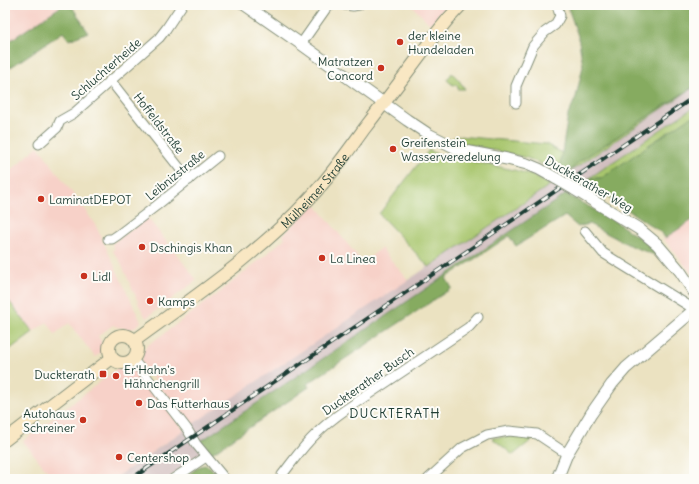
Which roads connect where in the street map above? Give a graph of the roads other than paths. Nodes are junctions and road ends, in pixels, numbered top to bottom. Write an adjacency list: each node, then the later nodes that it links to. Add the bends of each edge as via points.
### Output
1 (182, 5): 9 (street, Schluchterheide, via 159,38)
2 (245, 5): 8 (street, Duckterather Weg)
3 (332, 5): 8 (street, via 327,7)
4 (345, 5): 5 (street)
5 (359, 5)
6 (461, 5): 11 (main road, Mülheimer Straße)
7 (557, 5): 10 (street, via 560,16 555,25 533,46 524,64 516,86)
8 (301, 44): 11 (street, Duckterather Weg)
9 (110, 80): 12 (street, Schluchterheide, via 74,113 60,121 57,128); 14 (street, Hoffeldstraße)
10 (516, 103)
11 (384, 104): 17 (street, Duckterather Weg, bridge, via 428,134 460,150 527,164 574,189 639,229 657,244); 20 (main road, Mülheimer Straße, via 308,201 278,230 215,282)
12 (39, 144)
13 (218, 156): 14 (street, Leibnizstraße)
14 (189, 180): 16 (street, Leibnizstraße, via 118,235)
15 (585, 231): 18 (street, via 603,253)
16 (108, 239)
17 (694, 292)
18 (694, 309): 24 (street, via 626,368 591,414)
19 (478, 317): 26 (street, Duckterather Busch, via 469,327 329,422 295,458)
20 (134, 341): 21 (main road, via 122,335 113,339 109,350); 22 (main road, via 136,352)
21 (112, 358): 22 (main road, via 120,362); 23 (main road)
22 (132, 359): 25 (street)
23 (5, 440)
24 (567, 454): 29 (street, via 537,434 509,431 487,435 462,448); 30 (street)
25 (206, 457): 27 (street); 28 (street)
26 (281, 478)
27 (173, 479)
28 (225, 479)
29 (428, 479)
30 (557, 479)

